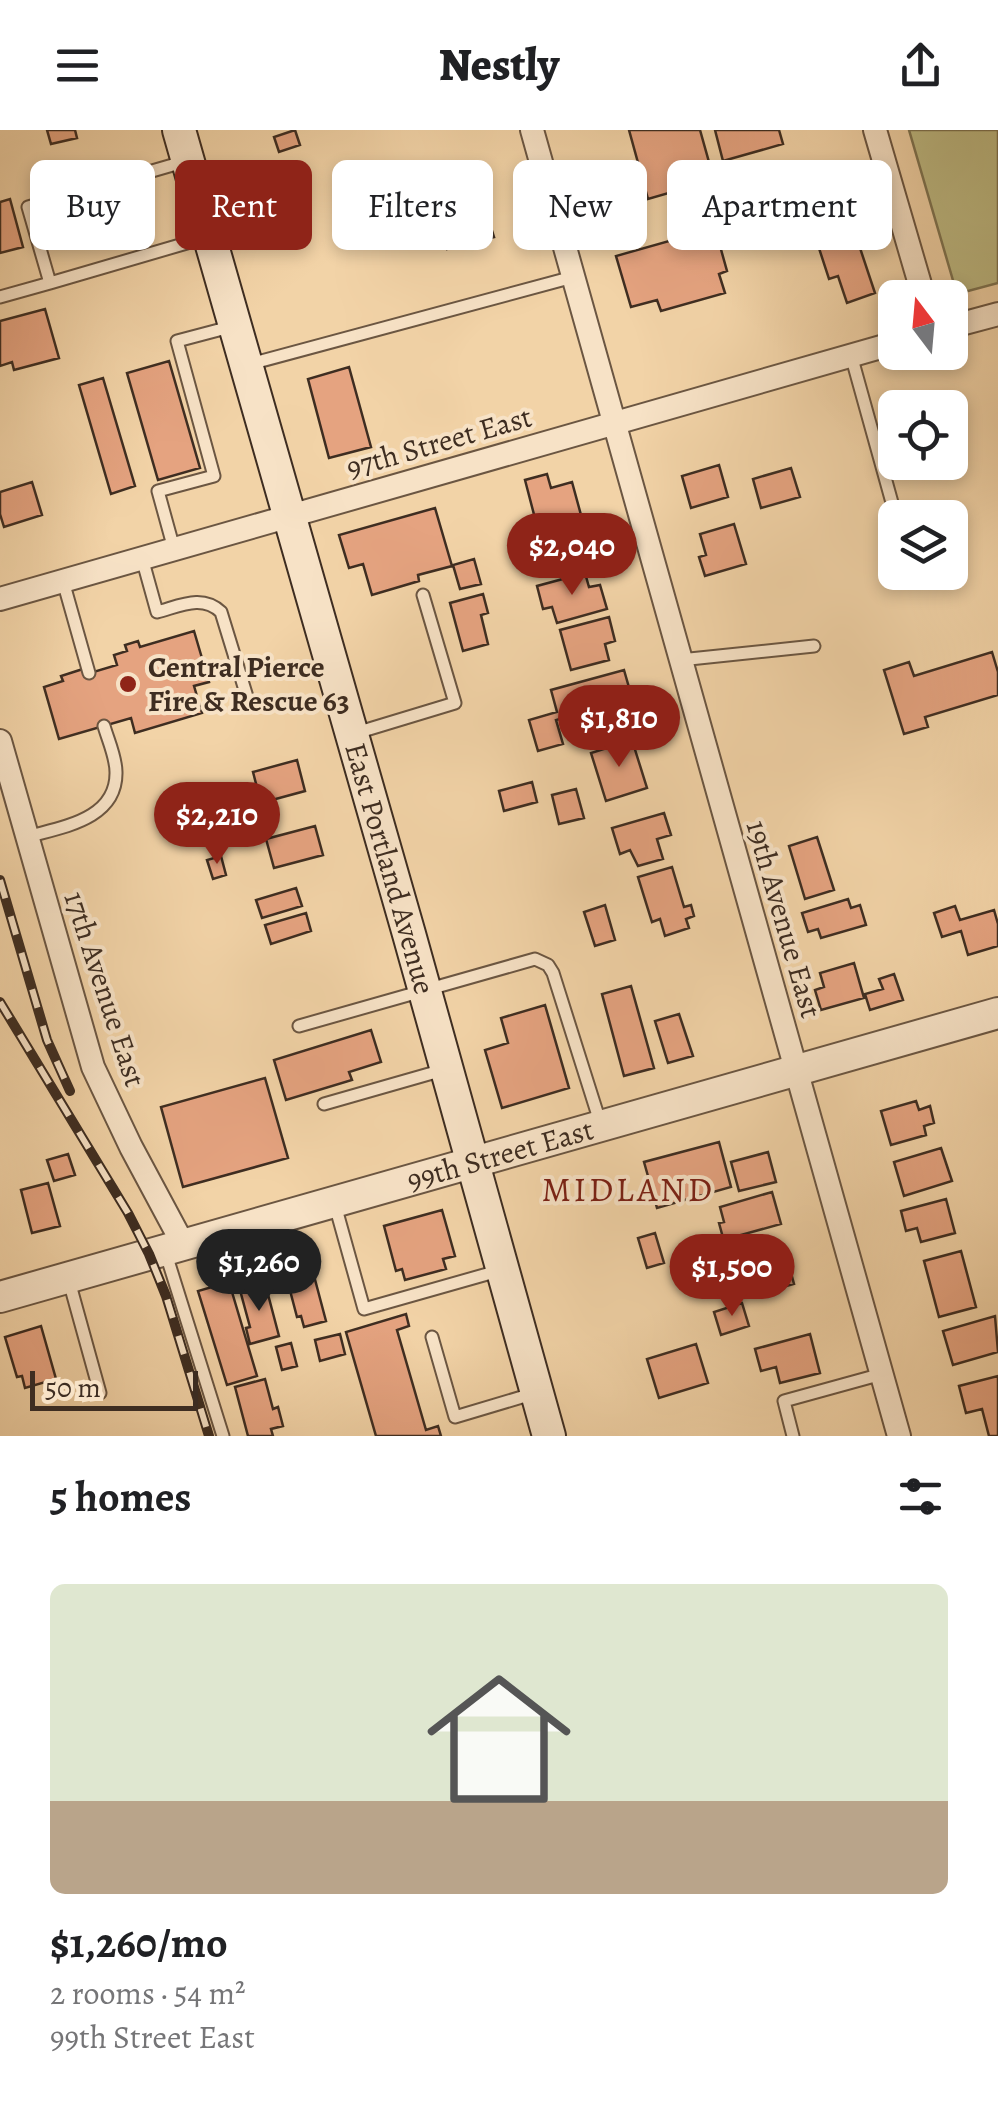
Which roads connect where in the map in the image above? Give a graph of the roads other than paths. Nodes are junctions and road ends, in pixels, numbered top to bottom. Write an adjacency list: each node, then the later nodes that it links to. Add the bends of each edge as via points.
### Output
1 (532, 130): 6 (street, 19th Avenue East)
2 (875, 130): 7 (street)
3 (183, 145): 8 (lane, via 28,207)
4 (175, 247): 8 (lane)
5 (213, 250): 12 (main road, East Portland Avenue)
6 (572, 277): 15 (lane); 16 (street, 19th Avenue East)
7 (919, 280)
8 (50, 283): 9 (lane)
9 (0, 298)
10 (998, 314): 11 (street)
11 (968, 322)
12 (234, 326): 15 (main road, East Portland Avenue); 19 (lane, via 177,342 214,476 158,491)
13 (878, 348): 14 (street, 97th Street East)
14 (852, 355): 16 (street, 97th Street East); 17 (lane)
15 (246, 365): 18 (main road, East Portland Avenue)
16 (614, 423): 18 (street, 97th Street East); 25 (street, 19th Avenue East)
17 (891, 500)
18 (288, 516): 19 (street, 97th Street East); 29 (main road, East Portland Avenue)
19 (174, 549): 20 (street, 97th Street East)
20 (142, 558): 21 (street, 97th Street East); 27 (lane, via 157,612 202,601 221,612)
21 (63, 580): 23 (street, 97th Street East); 26 (lane)
22 (423, 595): 29 (lane, via 455,703)
23 (0, 599)
24 (814, 646): 25 (lane)
25 (680, 660): 36 (street, 19th Avenue East)
26 (89, 673)
27 (248, 700)
28 (104, 726): 31 (lane, via 116,775 100,810)
29 (352, 734): 32 (main road, East Portland Avenue)
30 (0, 741): 31 (street, 17th Avenue East)
31 (26, 836): 41 (street, 17th Avenue East, via 93,1066)
32 (425, 990): 34 (lane); 35 (main road, East Portland Avenue); 38 (lane, via 534,959 548,965)
33 (998, 1012): 36 (street, 99th Street East)
34 (300, 1026)
35 (447, 1069): 37 (lane); 39 (main road, East Portland Avenue)
36 (796, 1070): 38 (street, 99th Street East); 46 (street, 19th Avenue East)
37 (324, 1104)
38 (601, 1125): 39 (street, 99th Street East)
39 (472, 1162): 40 (street, 99th Street East); 42 (main road, East Portland Avenue)
40 (334, 1201): 41 (street, 99th Street East); 42 (lane, via 364,1309)
41 (174, 1247): 43 (street, 99th Street East); 49 (lane)
42 (502, 1270): 47 (main road, East Portland Avenue)
43 (68, 1277): 44 (street, 99th Street East); 48 (lane)
44 (0, 1296)
45 (432, 1337): 47 (lane, via 456,1417)
46 (882, 1374): 51 (lane, via 784,1401); 52 (street, 19th Avenue East)
47 (536, 1392): 50 (main road, East Portland Avenue)
48 (100, 1393)
49 (223, 1436)
50 (548, 1436)
51 (793, 1436)
52 (900, 1436)

